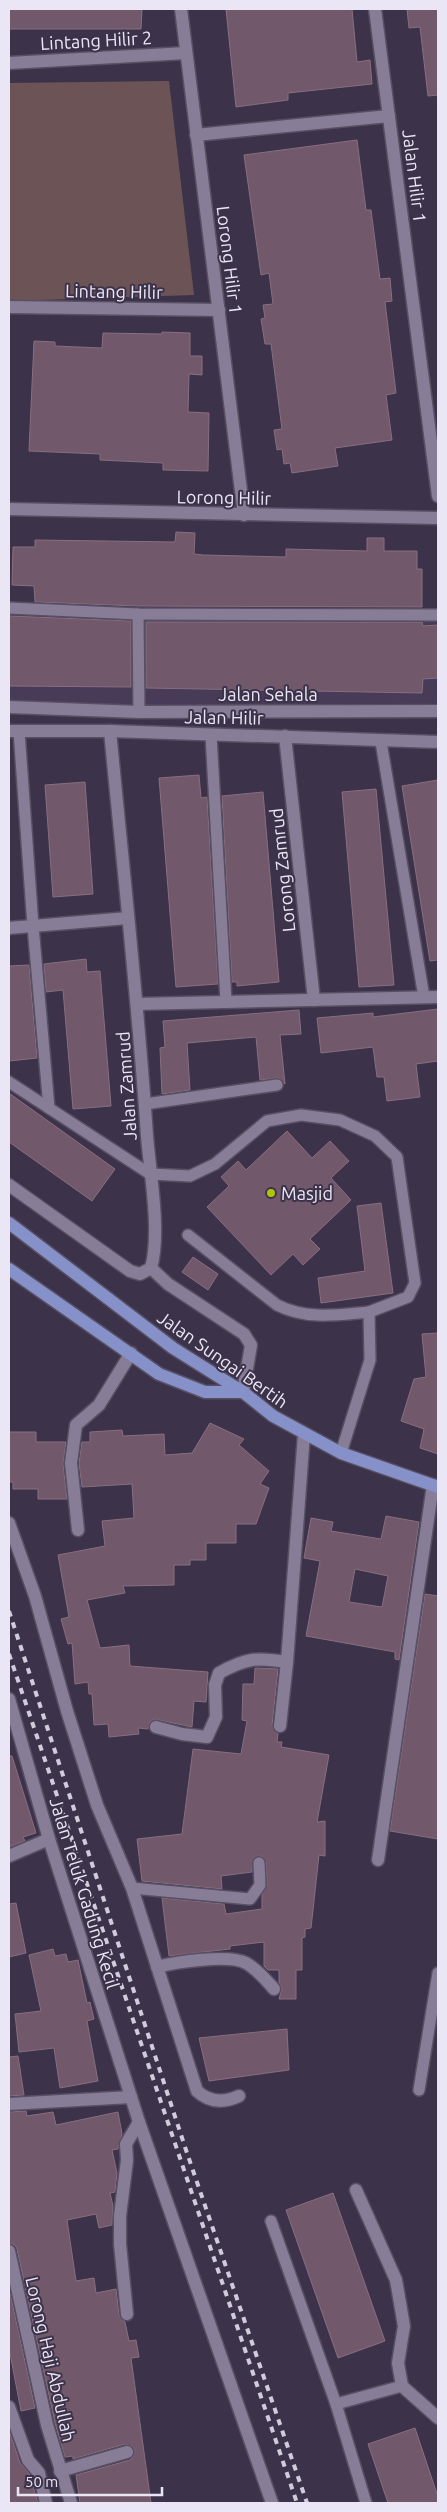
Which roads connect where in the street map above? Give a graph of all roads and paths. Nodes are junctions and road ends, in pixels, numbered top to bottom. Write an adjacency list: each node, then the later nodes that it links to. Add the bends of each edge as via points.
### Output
1 (181, 9): 3 (street, Lorong Hilir 1)
2 (376, 9): 5 (street, Jalan Hilir 1)
3 (186, 53): 4 (street, Lintang Hilir 2); 6 (street, Lorong Hilir 1)
4 (9, 63)
5 (389, 116): 6 (street); 9 (street, Jalan Hilir 1)
6 (196, 136): 8 (street, Lorong Hilir 1)
7 (9, 308): 8 (street, Lintang Hilir)
8 (218, 310): 11 (street, Lorong Hilir 1)
9 (438, 496)
10 (9, 509): 11 (street, Lorong Hilir)
11 (244, 515): 12 (street, Lorong Hilir)
12 (438, 518)
13 (9, 608): 14 (lane)
14 (138, 614): 15 (lane); 18 (lane)
15 (438, 615)
16 (9, 707): 18 (street, Jalan Sehala)
17 (438, 711): 18 (street, Jalan Sehala)
18 (139, 712)
19 (14, 731): 20 (street, Jalan Hilir); 26 (lane)
20 (110, 731): 21 (street, Jalan Hilir); 25 (street, Jalan Zamrud)
21 (212, 735): 22 (street, Jalan Hilir); 31 (lane)
22 (285, 736): 23 (street, Jalan Hilir); 30 (street, Lorong Zamrud)
23 (381, 742): 24 (street, Jalan Hilir); 28 (lane)
24 (438, 742)
25 (128, 918): 26 (street); 32 (street, Jalan Zamrud)
26 (33, 926): 27 (street); 36 (lane)
27 (9, 928)
28 (424, 997): 29 (street); 30 (street)
29 (438, 997)
30 (314, 1000): 31 (street)
31 (226, 1002): 32 (street)
32 (137, 1004): 35 (street, Jalan Zamrud)
33 (9, 1082): 36 (lane)
34 (277, 1085): 35 (lane)
35 (145, 1104): 37 (street, Jalan Zamrud)
36 (49, 1108): 37 (lane)
37 (150, 1174): 41 (street, Jalan Zamrud, via 154,1227); 43 (lane, via 190,1176 216,1164 267,1121 301,1115 340,1120 375,1136 397,1157 415,1283 408,1297)
38 (9, 1184): 41 (street, via 130,1270 140,1274)
39 (9, 1223): 45 (main road, Jalan Sungai Bertih, via 173,1348)
40 (188, 1235): 43 (lane, via 290,1312 320,1317)
41 (151, 1268): 45 (street, via 168,1284 244,1334 251,1345)
42 (9, 1269): 44 (main road)
43 (369, 1312): 47 (lane, via 370,1360)
44 (131, 1353): 45 (main road, via 159,1374 187,1386 205,1392); 50 (street, via 99,1405 76,1425 71,1463)
45 (243, 1392): 46 (main road, Jalan Sungai Bertih, via 273,1416)
46 (304, 1434): 47 (main road, Jalan Sungai Bertih); 51 (street)
47 (341, 1453): 48 (main road, Jalan Sungai Bertih)
48 (436, 1486): 57 (street)
49 (9, 1523): 59 (street, via 36,1596 97,1806)
50 (78, 1530)
51 (287, 1662): 53 (street); 54 (street, via 258,1658 238,1662 220,1673 215,1685 216,1717 208,1737)
52 (9, 1699): 55 (street, Jalan Teluk Gadung Kecil)
53 (280, 1726)
54 (156, 1728)
55 (48, 1839): 56 (street); 65 (street, Jalan Teluk Gadung Kecil)
56 (9, 1856)
57 (378, 1860)
58 (259, 1863): 59 (lane, via 260,1885 250,1899)
59 (132, 1888): 60 (street)
60 (157, 1967): 62 (street, via 185,1960 244,1962); 64 (street, via 197,2091 206,2099 227,2102)
61 (438, 1973): 63 (lane)
62 (274, 1989)
63 (419, 2090)
64 (239, 2096)
65 (131, 2097): 66 (street); 67 (street, Jalan Teluk Gadung Kecil)
66 (9, 2104)
67 (139, 2122): 71 (street, via 126,2144 120,2216); 80 (street, Jalan Teluk Gadung Kecil)
68 (356, 2190): 72 (street, via 396,2280 404,2326 398,2364)
69 (272, 2221): 73 (lane)
70 (9, 2251): 77 (street, Lorong Haji Abdullah)
71 (127, 2314)
72 (402, 2386): 73 (lane); 75 (street)
73 (336, 2404): 81 (lane)
74 (9, 2407): 78 (street, via 28,2460 39,2472)
75 (438, 2418)
76 (127, 2452): 77 (street)
77 (60, 2471): 79 (street, Lorong Haji Abdullah)
78 (46, 2503)
79 (71, 2503)
80 (272, 2503)
81 (366, 2503)

